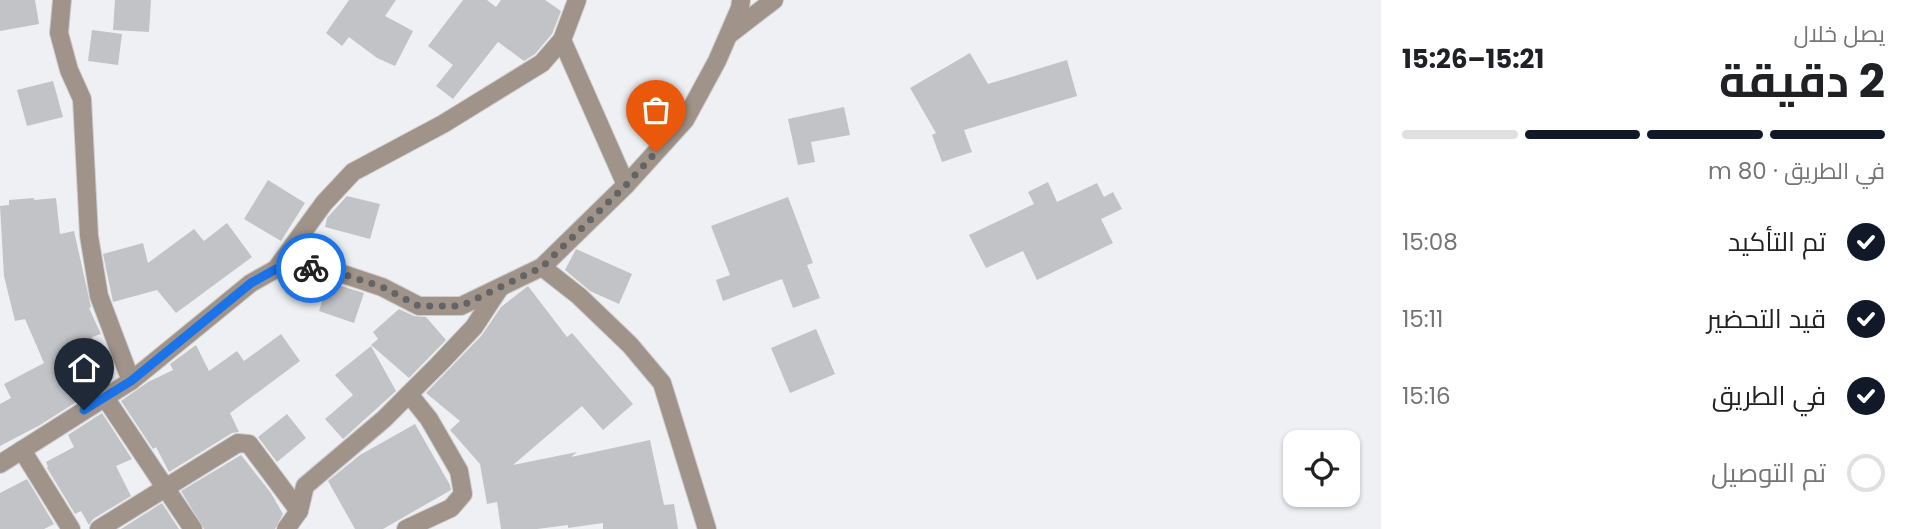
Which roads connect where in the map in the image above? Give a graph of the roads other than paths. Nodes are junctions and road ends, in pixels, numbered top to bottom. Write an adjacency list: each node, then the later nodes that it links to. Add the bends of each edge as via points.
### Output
1 (62, 0): 11 (street, via 59,33 82,99 89,236 99,296)
2 (577, 0): 6 (street)
3 (741, 0): 5 (street)
4 (774, 0): 5 (street)
5 (728, 36): 7 (street, via 685,120)
6 (562, 40): 7 (street); 9 (street, via 542,63 353,172)
7 (626, 185): 8 (street)
8 (542, 267): 10 (street); 23 (street, via 630,345 662,383)
9 (276, 269): 10 (street, via 340,273 419,306 461,306); 11 (street, via 251,283)
10 (500, 288): 12 (street, via 474,327)
11 (131, 381): 13 (street)
12 (409, 394): 17 (street, via 305,486); 22 (street, via 459,471 463,494 451,508)
13 (104, 396): 14 (street); 16 (street)
14 (22, 450): 15 (street); 18 (street)
15 (0, 464)
16 (165, 488): 17 (street, via 238,443 248,444); 19 (street); 20 (street)
17 (299, 511): 21 (street)
18 (71, 529)
19 (99, 529)
20 (193, 529)
21 (286, 529)
22 (406, 529)
23 (707, 529)

